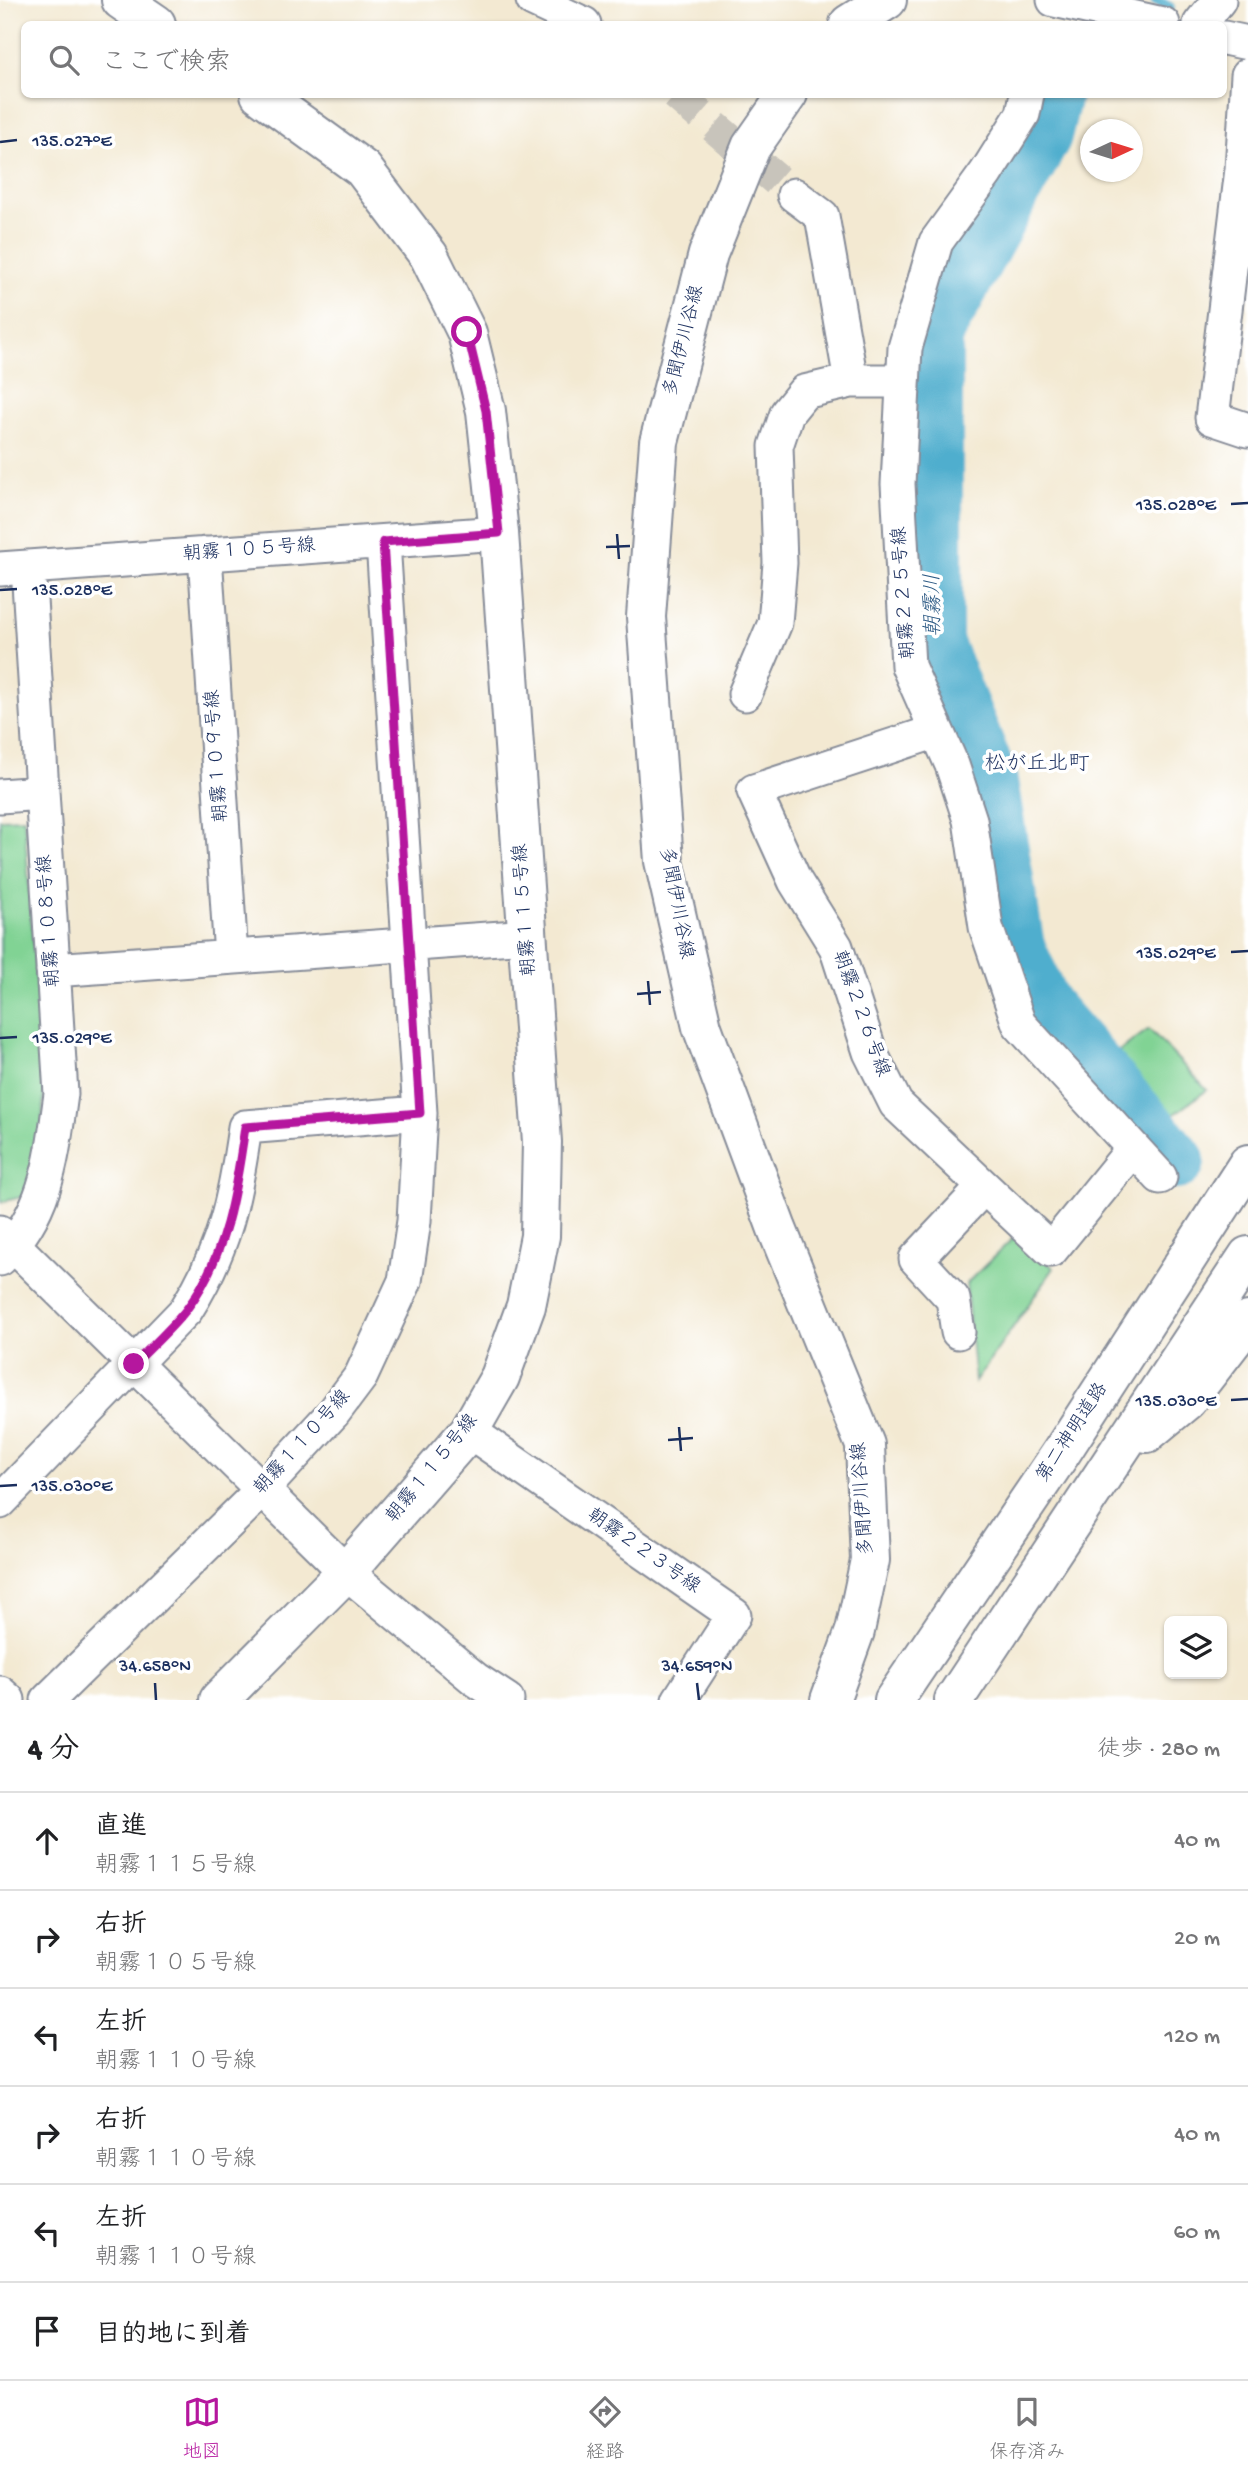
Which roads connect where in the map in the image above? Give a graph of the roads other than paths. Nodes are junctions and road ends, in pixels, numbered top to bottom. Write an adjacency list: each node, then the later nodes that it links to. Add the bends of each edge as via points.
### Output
1 (121, 0): 6 (main road)
2 (533, 0): 7 (street)
3 (887, 0): 8 (main road)
4 (1052, 0): 9 (street); 10 (street)
5 (1219, 0): 11 (street)
6 (152, 21)
7 (578, 21)
8 (854, 21)
9 (1046, 21)
10 (1149, 21)
11 (1202, 21)
12 (1227, 39): 13 (street)
13 (1248, 43)
14 (1248, 75): 18 (street)
15 (265, 98): 23 (main road, 朝霧１１５号線, via 363,169 429,256 467,332 486,411)
16 (786, 98): 56 (main road, 多聞伊川谷線, via 751,147 708,254 659,442 646,617 664,861 702,1027 865,1445 870,1560 855,1630)
17 (1026, 98): 21 (street, 朝霧２２５号線, via 1023,114 936,242 905,348)
18 (1245, 169): 22 (street, via 1212,418)
19 (793, 195): 20 (street, via 822,216)
20 (851, 381): 21 (street); 27 (street, via 804,392 786,413 776,446 780,563 775,623)
21 (903, 381): 28 (street, 朝霧２２５号線, via 898,484 908,666)
22 (1248, 430)
23 (499, 533): 24 (street, 朝霧１０５号線); 31 (main road, 朝霧１１５号線)
24 (383, 542): 25 (street, 朝霧１０５号線); 32 (street, 朝霧１１０号線)
25 (205, 554): 26 (street, 朝霧１０５号線); 33 (street, 朝霧１０９号線)
26 (14, 568): 29 (street, 朝霧１０８号線)
27 (745, 694)
28 (937, 732): 36 (street, 朝霧２２５号線, via 970,820 986,927 1019,1024); 39 (street, 朝霧２２６号線, via 754,791 795,881 836,947 870,1052 896,1104)
29 (42, 793): 30 (street); 34 (street, 朝霧１０８号線)
30 (0, 796)
31 (528, 936): 32 (street); 45 (main road, 朝霧１１５号線, via 542,1142 540,1236 526,1306 509,1353)
32 (409, 944): 33 (street); 35 (street, 朝霧１１０号線)
33 (231, 957): 34 (street)
34 (53, 970): 40 (street, 朝霧１０８号線, via 61,1094 51,1171 34,1215)
35 (420, 1113): 44 (street, via 245,1127 235,1196 209,1274 186,1310); 47 (street, 朝霧１１０号線, via 414,1221 405,1281 361,1376)
36 (1133, 1149): 38 (street, 朝霧２２５号線); 39 (street, 朝霧２２６号線, via 1051,1250)
37 (1248, 1164): 57 (main road, 第二神明道路)
38 (1160, 1177)
39 (984, 1187): 43 (street, via 916,1259 953,1299)
40 (5, 1245): 44 (street)
41 (1248, 1256): 46 (main road)
42 (1248, 1321): 46 (main road, via 1186,1400)
43 (958, 1332)
44 (134, 1364): 47 (street); 48 (street)
45 (469, 1431): 49 (main road, 朝霧１１５号線); 55 (street, 朝霧２２３号線, via 734,1615)
46 (1115, 1460): 58 (main road)
47 (262, 1490): 49 (street); 52 (street, 朝霧１１０号線)
48 (0, 1502)
49 (346, 1573): 53 (main road, 朝霧１１５号線); 54 (street)
50 (0, 1693): 51 (street)
51 (8, 1700)
52 (48, 1700)
53 (219, 1700)
54 (507, 1700)
55 (680, 1700)
56 (830, 1700)
57 (894, 1700)
58 (954, 1700)

